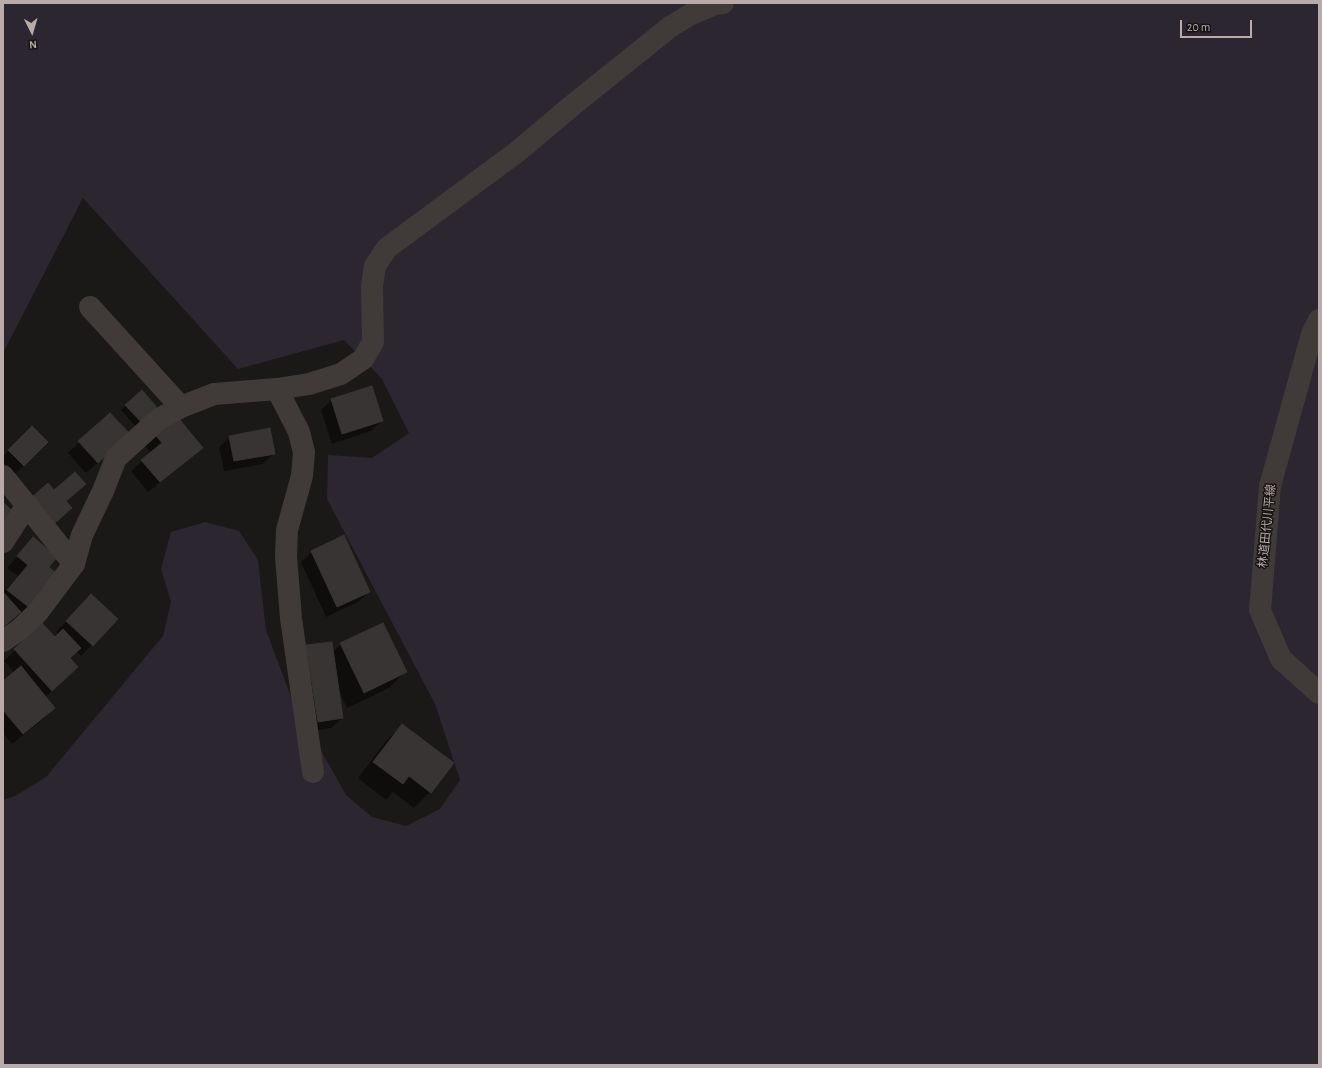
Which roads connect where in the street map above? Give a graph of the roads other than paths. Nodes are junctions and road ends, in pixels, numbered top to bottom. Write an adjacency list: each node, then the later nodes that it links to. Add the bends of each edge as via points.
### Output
1 (723, 3): 4 (street, via 691,14 670,27 517,152 387,248 375,266 372,286 372,342 363,358 341,374 309,384)
2 (90, 307): 5 (street)
3 (1319, 320): 11 (street, 林道田代川平線, via 1312,334 1270,486 1260,610 1281,659)
4 (277, 389): 5 (street, via 214,394); 12 (street, via 299,432 304,452 302,476 287,530 286,556 291,618)
5 (181, 407): 9 (street, via 159,418 116,458 82,535)
6 (3, 476): 7 (street)
7 (27, 505): 8 (street); 9 (street)
8 (3, 542)
9 (74, 564): 10 (street, via 38,612)
10 (3, 641)
11 (1319, 693)
12 (313, 772)

